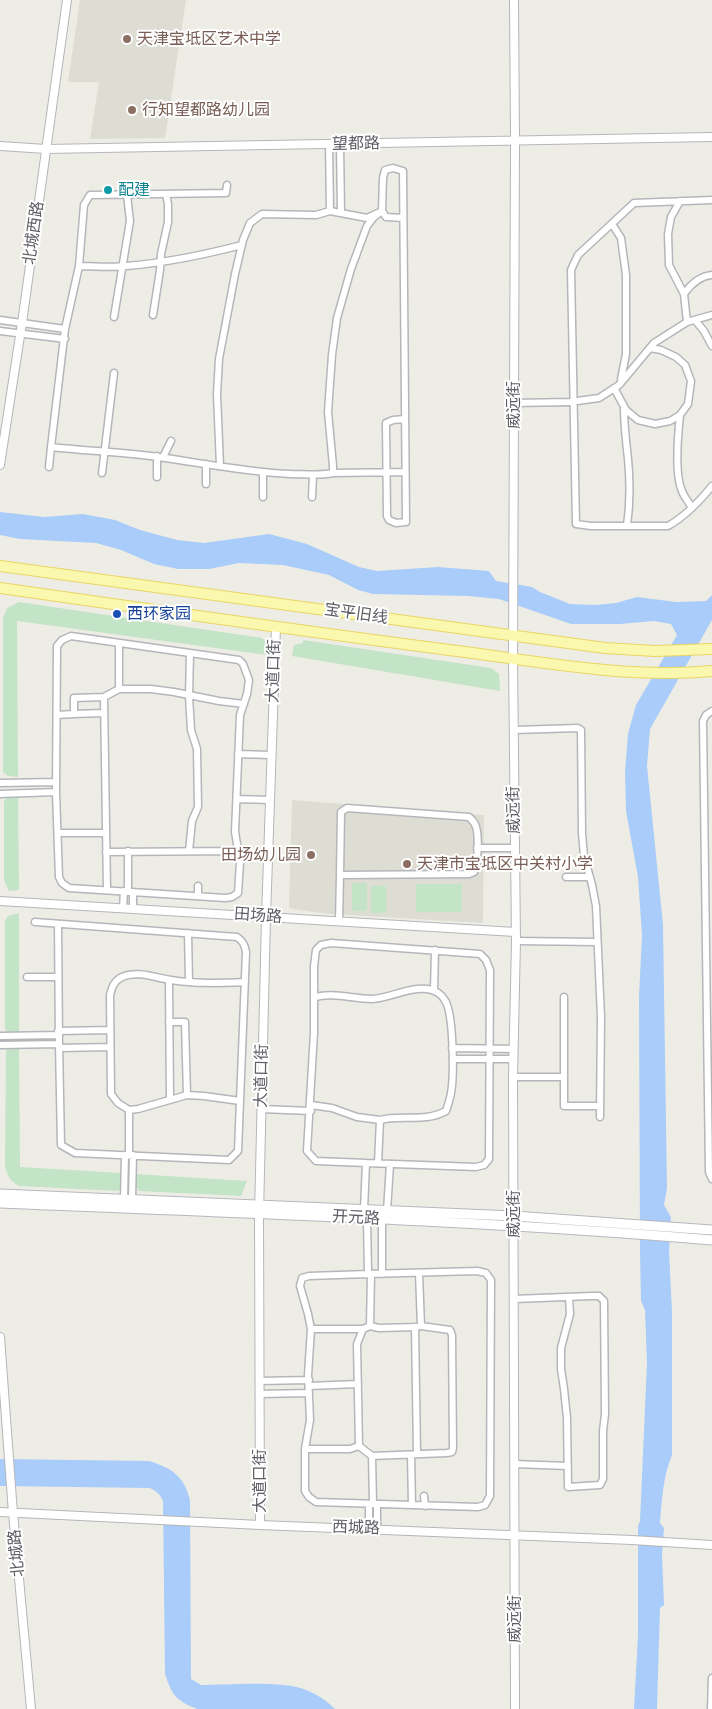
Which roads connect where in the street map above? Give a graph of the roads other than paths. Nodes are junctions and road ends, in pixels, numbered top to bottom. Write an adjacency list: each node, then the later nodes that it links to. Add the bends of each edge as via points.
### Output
1 (67, 0): 8 (street, 北城西路)
2 (514, 0): 4 (street, 威远街)
3 (712, 137): 4 (street, 望都路)
4 (515, 141): 6 (street, 望都路); 42 (street, 威远街)
5 (328, 144): 6 (street, 望都路); 8 (street, 望都路); 14 (street)
6 (340, 144): 16 (street)
7 (0, 146): 8 (street, 望都路)
8 (46, 149): 31 (street, 北城西路)
9 (227, 185): 10 (street, via 226,193)
10 (166, 194): 11 (street); 20 (street, via 168,222)
11 (127, 195): 21 (street, via 90,195 84,205); 22 (street, via 130,221)
12 (712, 200): 13 (street)
13 (680, 201): 18 (street, via 634,203); 24 (street, via 671,217 668,234 669,265)
14 (330, 211): 16 (street); 19 (street, via 316,215 262,214 250,223)
15 (382, 211): 16 (street, via 367,218); 17 (street, via 386,217); 17 (street, via 382,178 386,170 397,169 403,171); 57 (street, via 368,226 337,318 328,412)
16 (341, 212)
17 (403, 218): 45 (street)
18 (612, 224): 39 (street, via 621,238 626,274 626,354); 41 (street, via 578,255 572,270)
19 (242, 245): 20 (street); 52 (street, via 219,359)
20 (160, 262): 22 (street); 25 (street)
21 (79, 266): 22 (street); 32 (street)
22 (122, 266): 27 (street)
23 (712, 275): 24 (street, via 698,280)
24 (684, 294): 30 (street)
25 (153, 315)
26 (712, 315): 29 (street)
27 (114, 317)
28 (0, 320): 31 (street)
29 (695, 320): 30 (street); 36 (street)
30 (687, 322): 37 (street)
31 (22, 323): 32 (street); 34 (street, 北城西路)
32 (66, 328): 35 (street)
33 (0, 331): 34 (street)
34 (20, 333): 35 (street); 51 (street, 北城西路)
35 (65, 338): 47 (street)
36 (712, 346)
37 (650, 348): 39 (street); 44 (street, via 676,357 685,365 690,381 688,404)
38 (114, 373): 48 (street)
39 (621, 382): 40 (street)
40 (614, 388): 41 (street, via 599,398); 43 (street)
41 (574, 402): 42 (street); 66 (street, via 576,524)
42 (514, 403): 70 (street, 威远街)
43 (624, 406): 44 (street, via 638,420 655,424); 66 (street)
44 (680, 415): 65 (street, via 678,479)
45 (405, 419): 55 (street); 58 (street, via 386,423)
46 (171, 441): 49 (street)
47 (51, 447): 48 (street); 53 (street)
48 (104, 451): 49 (street); 56 (street)
49 (160, 457): 50 (street); 60 (street)
50 (206, 464): 52 (street); 61 (street)
51 (0, 465)
52 (220, 466): 54 (street)
53 (49, 467)
54 (263, 472): 59 (street); 63 (street)
55 (405, 472): 58 (street); 58 (street, via 406,522 401,524 387,516)
56 (102, 473)
57 (332, 473): 58 (street); 59 (street)
58 (387, 473)
59 (313, 475): 64 (street)
60 (157, 477)
61 (206, 484)
62 (712, 486): 65 (street)
63 (263, 497)
64 (312, 497)
65 (692, 508): 66 (street, via 668,526)
66 (628, 526)
67 (0, 566): 70 (main road, 宝平旧线)
68 (0, 588): 69 (main road, 宝平旧线)
69 (276, 627): 74 (main road, 宝平旧线); 86 (street, 大道口街)
70 (513, 636): 72 (main road, 宝平旧线, via 605,648 656,651); 74 (street, 威远街)
71 (119, 643): 73 (street); 76 (street); 83 (street, via 71,636 62,640 57,646)
72 (712, 649)
73 (190, 653): 77 (street); 79 (street, via 238,660 243,664 249,680)
74 (513, 658): 75 (main road, 宝平旧线, via 643,672); 84 (street, 威远街)
75 (712, 671)
76 (119, 689): 77 (street, via 152,689); 78 (street)
77 (189, 696): 79 (street); 98 (street, via 191,730 197,749 198,807 192,821)
78 (104, 697): 81 (street); 82 (street, via 74,698)
79 (244, 704): 85 (street, via 240,715)
80 (712, 711): 101 (street, via 704,721)
81 (104, 713): 82 (street); 93 (street)
82 (72, 714): 83 (street)
83 (57, 715): 87 (street)
84 (514, 730): 96 (street, 威远街); 104 (street, via 581,730 582,833)
85 (238, 754): 86 (street); 91 (street)
86 (271, 755): 92 (street, 大道口街)
87 (56, 782): 88 (street); 89 (street)
88 (0, 783)
89 (56, 792): 90 (street); 94 (street)
90 (0, 794)
91 (237, 798): 92 (street); 99 (street, via 235,832)
92 (270, 800): 112 (street, 大道口街)
93 (106, 832): 94 (street); 100 (street)
94 (58, 833): 106 (street, via 59,877 62,883 69,888)
95 (476, 848): 96 (street); 102 (street, via 476,865 474,872 469,874); 102 (street, via 477,829 469,817 347,808 341,812)
96 (515, 848): 116 (street, 威远街)
97 (128, 851): 98 (street); 100 (street); 107 (street)
98 (189, 851): 99 (street)
99 (238, 851): 108 (street, via 238,894 225,898)
100 (106, 852): 106 (street)
101 (709, 867): 144 (street)
102 (340, 876): 114 (street)
103 (566, 877): 104 (street)
104 (590, 877): 119 (street, via 596,906)
105 (198, 886): 108 (street)
106 (107, 890): 107 (street)
107 (129, 892): 108 (street); 110 (street); 111 (street)
108 (198, 896)
109 (0, 901): 110 (street, 田场路)
110 (123, 908): 111 (street, 田场路)
111 (133, 909): 112 (street, 田场路)
112 (266, 917): 114 (street, 田场路); 150 (street, 大道口街)
113 (35, 922): 115 (street)
114 (339, 922): 116 (street, 田场路)
115 (58, 924): 117 (street); 122 (street)
116 (515, 932): 118 (street, 威远街)
117 (188, 933): 124 (street); 125 (street, via 242,940 246,952)
118 (516, 941): 119 (street); 138 (street, 威远街)
119 (597, 942): 148 (street, via 601,1017)
120 (435, 950): 126 (street); 127 (street, via 321,945 316,950 314,966); 137 (street, via 480,954 486,960 490,970)
121 (28, 977): 122 (street)
122 (58, 977): 131 (street)
123 (169, 980): 124 (street); 129 (street); 130 (street, via 148,975 125,976 115,982 110,995)
124 (188, 981): 125 (street)
125 (245, 982): 147 (street)
126 (434, 991): 127 (street, via 413,989 373,999 330,994); 136 (street, via 445,999 449,1010)
127 (315, 997): 149 (street)
128 (564, 997): 143 (street)
129 (169, 1022): 145 (street, via 185,1022); 146 (street)
130 (110, 1030): 131 (street); 135 (street)
131 (58, 1033): 132 (street); 134 (street)
132 (0, 1036)
133 (0, 1045): 134 (street)
134 (59, 1046): 135 (street); 154 (street, via 61,1146 75,1153)
135 (110, 1047): 151 (street, via 111,1094)
136 (452, 1048): 137 (street); 140 (street)
137 (489, 1048): 138 (street); 139 (street)
138 (514, 1049): 141 (street, 威远街)
139 (489, 1058): 140 (street); 141 (street); 157 (street, via 489,1159 484,1165)
140 (452, 1059): 153 (street, via 452,1093 446,1112 423,1119 392,1117)
141 (514, 1059): 142 (street, 威远街)
142 (514, 1077): 143 (street); 165 (street, 威远街)
143 (564, 1077): 148 (street, via 564,1106)
144 (710, 1077): 158 (street, via 709,1172)
145 (187, 1095): 146 (street); 147 (street)
146 (170, 1100): 151 (street)
147 (240, 1101): 154 (street, via 238,1151 229,1160)
148 (600, 1106): 152 (street)
149 (311, 1108): 150 (street); 153 (street, via 332,1108 357,1117); 155 (street, via 307,1151 311,1157 316,1161)
150 (261, 1109): 162 (street, 大道口街)
151 (130, 1110): 154 (street)
152 (600, 1117)
153 (380, 1120): 156 (street)
154 (129, 1155): 160 (street)
155 (366, 1163): 156 (street); 163 (street)
156 (378, 1163): 157 (street)
157 (390, 1164): 164 (street)
158 (712, 1179)
159 (0, 1194): 160 (main road, 开元路)
160 (128, 1199): 162 (main road, 开元路)
161 (0, 1203): 162 (main road, 开元路)
162 (259, 1209): 163 (main road, 开元路); 166 (main road, 开元路); 182 (street, 大道口街)
163 (364, 1210): 164 (main road, 开元路)
164 (387, 1211): 165 (main road, 开元路)
165 (514, 1216): 168 (street, 威远街); 169 (main road, 开元路)
166 (367, 1219): 167 (main road, 开元路); 174 (street)
167 (382, 1220): 168 (main road, 开元路); 175 (street)
168 (514, 1227): 169 (main road, 开元路); 177 (street, 威远街)
169 (635, 1229): 171 (main road, 开元路)
170 (712, 1230): 171 (main road, 开元路)
171 (676, 1232): 172 (main road, 开元路)
172 (712, 1240)
173 (419, 1273): 175 (street); 178 (street); 195 (street, via 477,1271 486,1273 490,1280 490,1496 485,1505 478,1507)
174 (369, 1274): 175 (street); 179 (street); 180 (street, via 302,1278 300,1286)
175 (382, 1274)
176 (570, 1297): 177 (street); 191 (street, via 570,1314 561,1348); 191 (street, via 599,1296 604,1301 605,1414 600,1485 568,1487)
177 (514, 1299): 190 (street, 威远街)
178 (418, 1327): 179 (street); 188 (street); 188 (street, via 450,1330 452,1335 453,1448 448,1453)
179 (366, 1328): 180 (street); 183 (street, via 357,1344)
180 (310, 1329): 184 (street)
181 (0, 1337): 197 (street, 北城路)
182 (259, 1381): 184 (street); 185 (street, 大道口街)
183 (358, 1384): 184 (street); 186 (street)
184 (309, 1386): 185 (street); 187 (street, via 310,1420)
185 (259, 1394): 198 (street, 大道口街)
186 (359, 1446): 187 (street); 189 (street)
187 (305, 1449): 193 (street, via 305,1491 309,1498 316,1502)
188 (414, 1455): 189 (street); 194 (street)
189 (372, 1456): 193 (street)
190 (514, 1464): 191 (street); 201 (street, 威远街)
191 (568, 1466)
192 (424, 1496): 195 (street)
193 (373, 1504): 194 (street); 199 (street); 200 (street)
194 (412, 1505): 195 (street)
195 (425, 1506)
196 (0, 1512): 197 (street, 西城路)
197 (13, 1512): 198 (street, 西城路); 205 (street, 北城路)
198 (260, 1525): 199 (street, 西城路)
199 (369, 1528): 200 (street, 西城路)
200 (377, 1529): 201 (street, 西城路)
201 (514, 1534): 202 (street, 西城路); 206 (street, 威远街)
202 (712, 1545)
203 (712, 1678): 204 (street)
204 (711, 1708)
205 (31, 1709)
206 (515, 1709)

